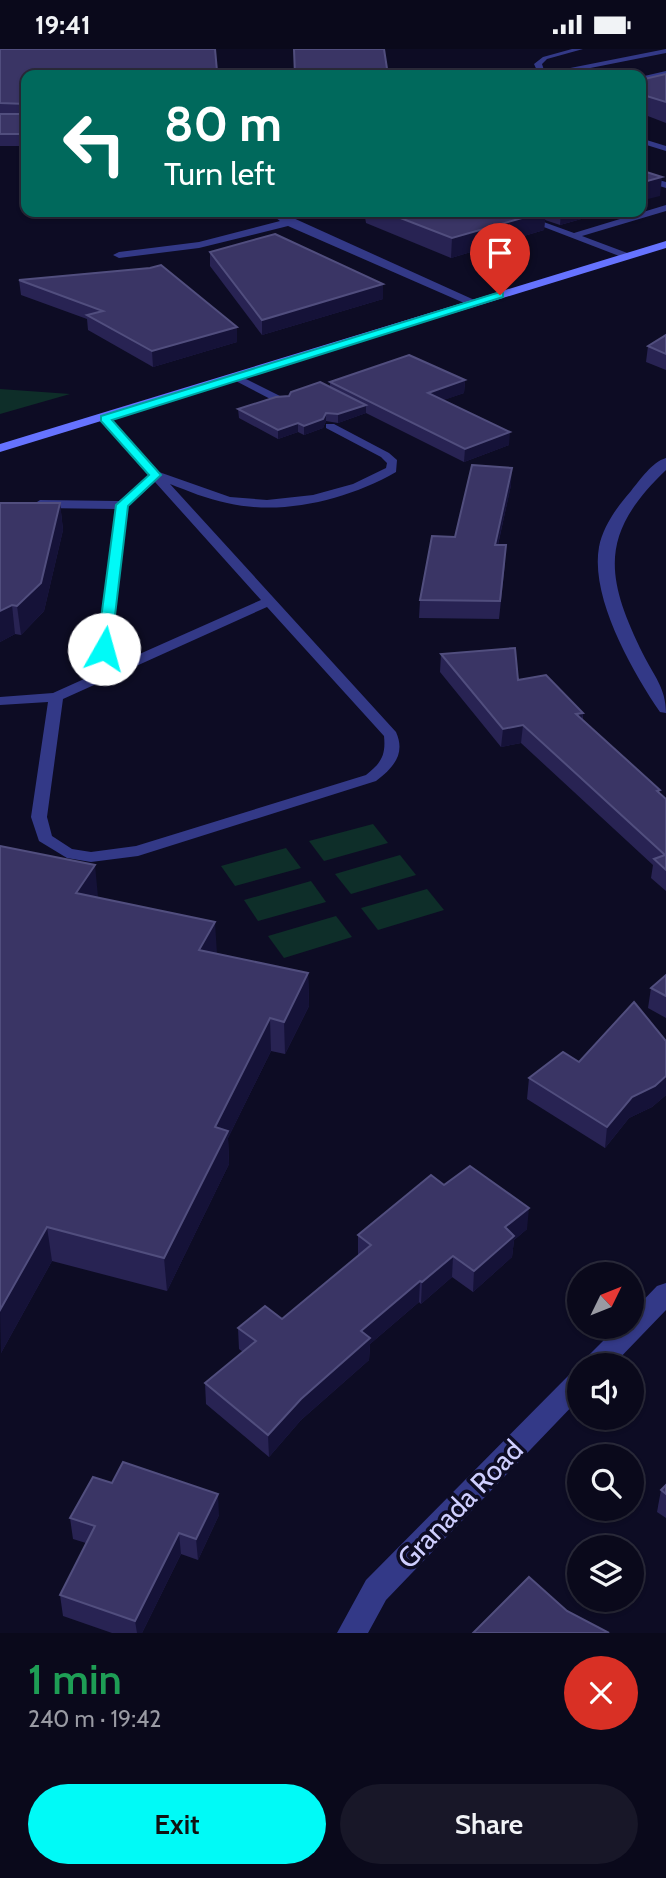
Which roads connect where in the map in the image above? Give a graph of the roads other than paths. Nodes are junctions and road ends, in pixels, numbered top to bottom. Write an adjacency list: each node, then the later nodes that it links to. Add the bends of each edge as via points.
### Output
1 (580, 49): 3 (lane, via 545,58 538,64)
2 (666, 51): 4 (lane)
3 (541, 70)
4 (569, 70)
5 (666, 73): 6 (lane)
6 (646, 78)
7 (646, 141): 8 (lane)
8 (666, 149)
9 (646, 179): 10 (lane)
10 (666, 185)
11 (666, 208): 12 (lane)
12 (646, 214)
13 (281, 217): 16 (street)
14 (522, 217): 17 (lane)
15 (636, 217): 17 (lane)
16 (289, 222): 19 (street, via 199,245); 21 (street)
17 (573, 236): 20 (lane)
18 (666, 244): 20 (main road)
19 (119, 255)
20 (627, 256): 21 (main road)
21 (475, 303): 22 (main road)
22 (236, 377): 23 (lane); 24 (main road)
23 (284, 403)
24 (104, 418): 26 (main road); 28 (lane)
25 (330, 426): 28 (lane, via 385,455 393,462 392,470 332,496 280,503 231,501)
26 (0, 448)
27 (666, 462): 35 (street, via 627,505 606,549 611,590 625,634)
28 (156, 475): 30 (lane); 31 (lane)
29 (24, 504): 30 (lane)
30 (122, 505): 32 (lane)
31 (270, 601): 32 (lane); 33 (lane, via 391,735 394,752 389,764 371,779 138,851 91,857 66,853 45,838 39,817)
32 (100, 677): 33 (lane)
33 (56, 697): 34 (lane)
34 (0, 701)
35 (666, 708)
36 (666, 1293): 37 (street)
37 (608, 1353)
38 (567, 1394): 39 (street, Granada Road, via 376,1590)
39 (352, 1633)

